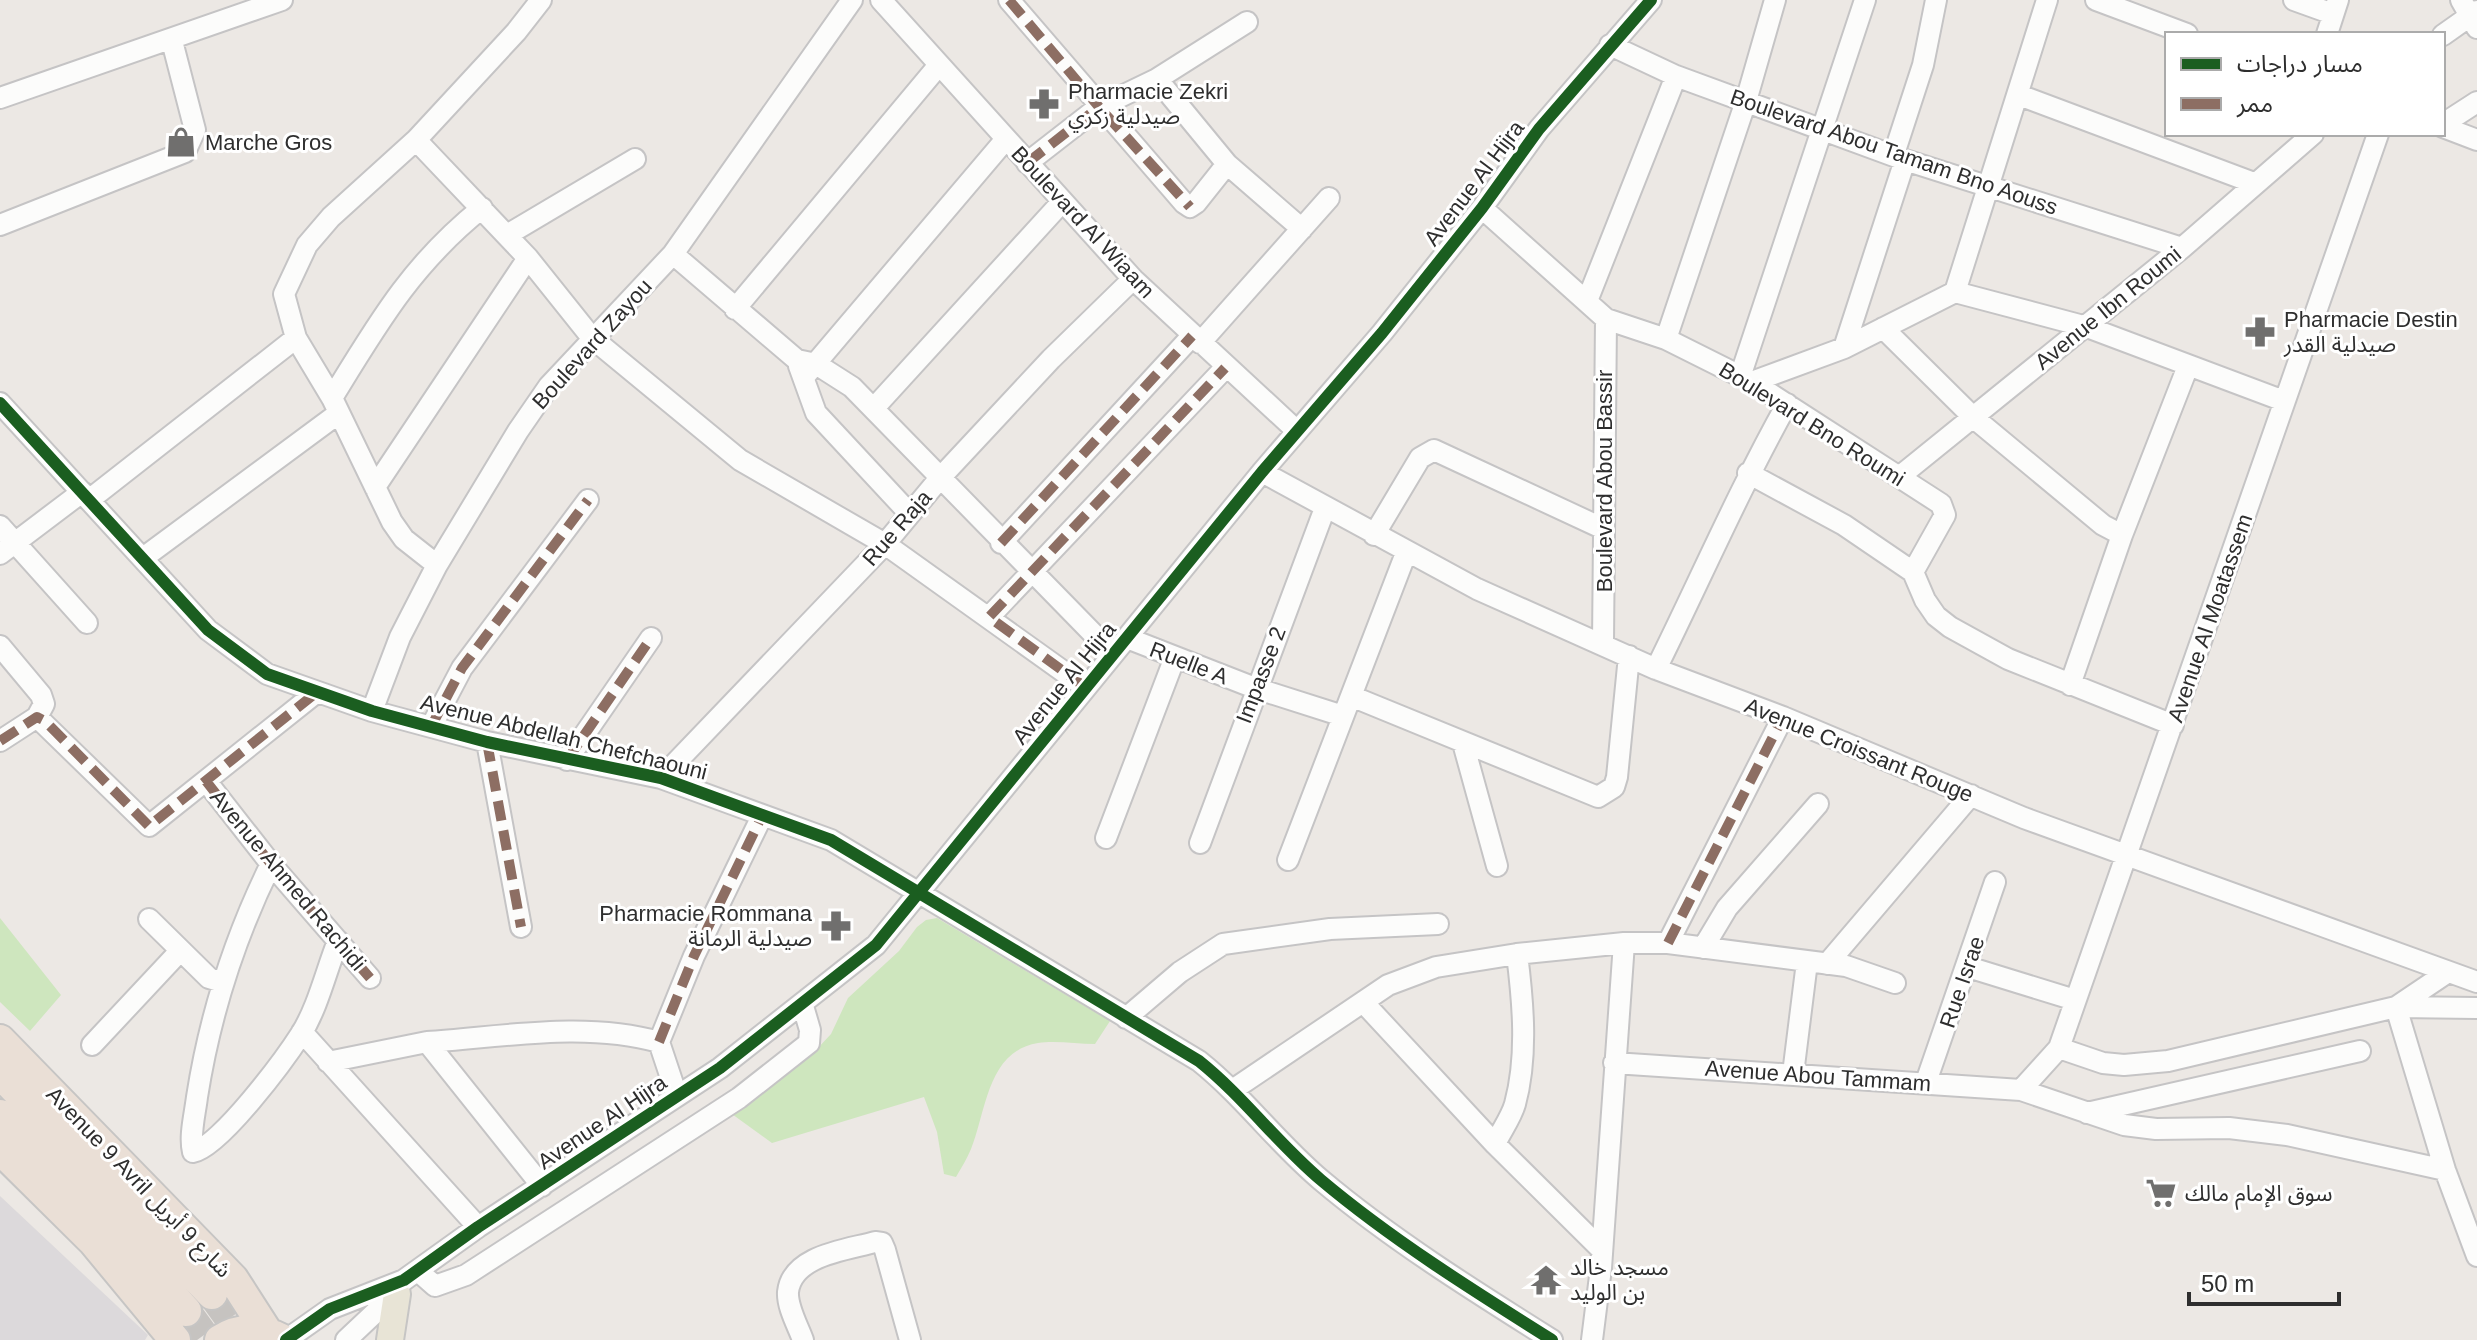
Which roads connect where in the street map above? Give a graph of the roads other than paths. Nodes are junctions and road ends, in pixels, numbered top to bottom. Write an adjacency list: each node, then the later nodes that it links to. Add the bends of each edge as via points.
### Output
1 (282, 0): 18 (street)
2 (541, 0): 34 (street)
3 (852, 0): 50 (street, Boulevard Zayou)
4 (881, 0): 20 (street, Boulevard Al Wiaam)
5 (1009, 0): 27 (street)
6 (1651, 0): 19 (street, Avenue Al Hijra)
7 (1775, 0): 25 (street)
8 (1865, 0): 30 (street)
9 (1936, 0): 36 (street)
10 (2047, 0): 23 (street)
11 (2096, 0): 16 (street)
12 (2294, 0): 14 (street)
13 (2471, 14): 17 (street)
14 (2333, 16)
15 (1247, 22): 22 (street)
16 (2182, 32)
17 (2445, 34)
18 (172, 41): 24 (street); 46 (street, via 195,130 185,152)
19 (1610, 45): 21 (street, Boulevard Abou Tamam Bno Aouss); 45 (street, Avenue Al Hijra)
20 (939, 65): 33 (street, Boulevard Al Wiaam); 55 (street)
21 (1676, 76): 25 (street, Boulevard Abou Tamam Bno Aouss); 54 (street)
22 (1157, 79): 27 (street); 39 (street)
23 (2019, 95): 40 (street); 41 (street)
24 (0, 98)
25 (1746, 101): 30 (street, Boulevard Abou Tamam Bno Aouss); 61 (street)
26 (2477, 102): 28 (street)
27 (1099, 107): 38 (street); 39 (street, via 1190,207)
28 (2445, 125)
29 (2445, 127): 35 (street)
30 (1824, 131): 36 (street, Boulevard Abou Tamam Bno Aouss); 67 (street)
31 (2311, 136): 40 (street, Avenue Ibn Roumi)
32 (2377, 136): 68 (street, Avenue Al Moatassem)
33 (1006, 139): 38 (street, Boulevard Al Wiaam); 65 (street)
34 (416, 140): 44 (street); 59 (street, via 307,245 284,294)
35 (2477, 140)
36 (1899, 157): 41 (street, Boulevard Abou Tamam Bno Aouss); 63 (street)
37 (635, 159): 48 (street)
38 (1027, 163): 43 (street, Boulevard Al Wiaam)
39 (1227, 164): 47 (street)
40 (2254, 183): 49 (street, Avenue Ibn Roumi)
41 (1988, 190): 49 (street, Boulevard Abou Tamam Bno Aouss); 53 (street)
42 (1329, 198): 47 (street)
43 (1061, 203): 52 (street, Boulevard Al Wiaam); 72 (street)
44 (482, 208): 48 (street); 71 (street, via 416,269 378,322)
45 (1482, 208): 54 (street, Boulevard Bno Roumi); 74 (street, Avenue Al Hijra)
46 (0, 225)
47 (1302, 229): 62 (street)
48 (507, 235): 51 (street)
49 (2182, 248): 57 (street, Avenue Ibn Roumi)
50 (673, 254): 55 (street); 60 (street, Boulevard Zayou)
51 (528, 258): 60 (street); 79 (street)
52 (1133, 279): 62 (street, Boulevard Al Wiaam); 78 (street, Rue Raja)
53 (1955, 292): 57 (street); 58 (street)
54 (1587, 301): 56 (street, Boulevard Bno Roumi)
55 (735, 309): 65 (street)
56 (1606, 319): 61 (street, Boulevard Bno Roumi); 85 (street, Boulevard Abou Bassir)
57 (2087, 327): 64 (street); 73 (street, Avenue Ibn Roumi)
58 (1883, 328): 63 (street); 73 (street)
59 (296, 338): 71 (street); 80 (street)
60 (592, 338): 90 (street, via 740,460); 94 (street, Boulevard Zayou, via 518,431)
61 (1666, 339): 67 (street, Boulevard Bno Roumi)
62 (1196, 340): 66 (street, Boulevard Al Wiaam); 89 (street)
63 (1844, 348): 67 (street)
64 (2188, 366): 68 (street); 87 (street)
65 (805, 367): 72 (street, via 841,379); 83 (street, via 816,413)
66 (1225, 368): 74 (street, Boulevard Al Wiaam); 96 (street)
67 (1746, 380): 70 (street, Boulevard Bno Roumi)
68 (2284, 401): 116 (street, Avenue Al Moatassem)
69 (0, 403): 80 (street, Avenue Abdellah Chefchaouni)
70 (1787, 404): 76 (street); 77 (street, Boulevard Bno Roumi)
71 (335, 406): 79 (street); 93 (street)
72 (874, 408): 78 (street)
73 (1974, 418): 77 (street, Avenue Ibn Roumi); 87 (street)
74 (1297, 431): 75 (street, Avenue Al Hijra)
75 (1262, 472): 82 (street, Avenue Croissant Rouge); 102 (street, Avenue Al Hijra)
76 (1748, 473): 95 (street, via 1844,525); 105 (street)
77 (1899, 477): 95 (street, Boulevard Bno Roumi, via 1946,510)
78 (940, 478): 83 (street, Rue Raja); 89 (street)
79 (375, 487): 94 (street, via 404,539)
80 (85, 496): 88 (street); 93 (street, Avenue Abdellah Chefchaouni)
81 (588, 500): 115 (street, via 462,668)
82 (1325, 508): 86 (street, Avenue Croissant Rouge); 108 (street, Impasse 2)
83 (910, 514): 90 (street, Rue Raja)
84 (0, 526): 88 (street)
85 (1604, 529): 86 (street, via 1434,450 1420,458); 100 (street, Boulevard Abou Bassir)
86 (1374, 535): 91 (street, Avenue Croissant Rouge)
87 (2122, 535): 106 (street)
88 (19, 543): 92 (street); 98 (street)
89 (1001, 543): 96 (street)
90 (885, 544): 97 (street); 121 (street, Rue Raja)
91 (1406, 553): 100 (street, Avenue Croissant Rouge); 110 (street)
92 (0, 554)
93 (143, 558): 109 (street, Avenue Abdellah Chefchaouni, via 224,646 267,674)
94 (437, 565): 111 (street, Boulevard Zayou, via 400,637)
95 (1913, 572): 106 (street, via 1925,600 1950,627)
96 (1031, 573): 97 (street); 102 (street)
97 (989, 617): 107 (street)
98 (87, 623)
99 (651, 638): 120 (street)
100 (1603, 643): 103 (street, Avenue Croissant Rouge)
101 (0, 646): 113 (street, via 43,699)
102 (1120, 646): 104 (street, Ruelle A); 107 (street, Avenue Al Hijra)
103 (1629, 656): 105 (street, Avenue Croissant Rouge); 119 (street, via 1617,777 1608,793 1584,793)
104 (1175, 657): 108 (street, Ruelle A); 126 (street)
105 (1656, 669): 114 (street, Avenue Croissant Rouge)
106 (2070, 685): 116 (street)
107 (1085, 687): 133 (street, Avenue Al Hijra)
108 (1255, 688): 112 (street, Ruelle A); 127 (street, Impasse 2)
109 (317, 692): 111 (street, Avenue Abdellah Chefchaouni); 122 (street)
110 (1351, 696): 112 (street); 119 (street)
111 (372, 711): 115 (street, Avenue Abdellah Chefchaouni)
112 (1343, 716): 129 (street)
113 (37, 717): 117 (street); 122 (street, via 149,826)
114 (1783, 717): 123 (street, Avenue Croissant Rouge); 139 (street)
115 (432, 725): 118 (street, Avenue Abdellah Chefchaouni)
116 (2173, 725): 128 (street, Avenue Al Moatassem)
117 (0, 741)
118 (487, 742): 120 (street, Avenue Abdellah Chefchaouni); 136 (street)
119 (1463, 743): 131 (street)
120 (567, 760): 121 (street, Avenue Abdellah Chefchaouni)
121 (661, 778): 125 (street, Avenue Abdellah Chefchaouni)
122 (206, 781): 130 (street, Avenue Ahmed Rachidi)
123 (1971, 795): 128 (street, Avenue Croissant Rouge); 143 (street)
124 (1818, 804): 140 (street, via 1727,908)
125 (762, 816): 133 (street, Avenue Abdellah Chefchaouni, via 831,840); 159 (street)
126 (1106, 838)
127 (1200, 843)
128 (2126, 854): 145 (street, Avenue Croissant Rouge); 150 (street, Avenue Al Moatassem)
129 (1288, 860)
130 (271, 864): 137 (street, Avenue Ahmed Rachidi); 147 (street, via 242,923)
131 (1497, 866)
132 (1995, 882): 144 (street, Rue Israe)
133 (919, 894): 152 (street, Avenue Al Hijra, via 876,945); 155 (street, Avenue Abdellah Chefchaouni)
134 (149, 919): 141 (street)
135 (1438, 924): 155 (street, via 1330,929 1223,944)
136 (521, 927)
137 (338, 941): 146 (street, Avenue Ahmed Rachidi); 156 (street)
138 (1624, 943): 139 (street); 142 (street); 164 (street)
139 (1668, 943): 140 (street)
140 (1703, 948): 143 (street)
141 (180, 951): 147 (street, via 209,978); 160 (street)
142 (1517, 954): 151 (street, via 1436,967 1388,985); 176 (street, via 1524,1008 1519,1080 1514,1107)
143 (1817, 963): 149 (street); 167 (street)
144 (1968, 967): 150 (street); 168 (street, Rue Israe)
145 (2448, 972): 148 (street, Avenue Croissant Rouge); 153 (street)
146 (370, 978)
147 (222, 982): 156 (street, via 205,1050 193,1152 210,1144 248,1104)
148 (2477, 982)
149 (1895, 983)
150 (2075, 1000): 161 (street, Avenue Al Moatassem)
151 (1363, 1002): 169 (street); 176 (street)
152 (803, 1006): 165 (street, Avenue Al Hijra); 172 (street, via 809,1043)
153 (2396, 1007): 154 (street); 161 (street, via 2168,1061 2113,1064); 179 (street)
154 (2477, 1008)
155 (1126, 1018): 169 (street, Avenue Abdellah Chefchaouni, via 1199,1061)
156 (302, 1032): 163 (street)
157 (0, 1040): 187 (highway, Avenue 9 Avril شارع 9 أبريل, via 233,1279)
158 (427, 1042): 159 (street, via 589,1032); 163 (street); 180 (street)
159 (659, 1042): 171 (street)
160 (92, 1045)
161 (2059, 1048): 170 (street, Avenue Al Moatassem)
162 (2360, 1051): 173 (street)
163 (328, 1062): 181 (street)
164 (1614, 1063): 167 (street, Avenue Abou Tammam); 182 (street)
165 (720, 1068): 171 (street, Avenue Al Hijra); 172 (street)
166 (0, 1073): 185 (highway, Avenue 9 Avril شارع 9 أبريل)
167 (1793, 1074): 168 (street, Avenue Abou Tammam)
168 (1926, 1082): 170 (street, Avenue Abou Tammam)
169 (1234, 1089): 194 (street, Avenue Abdellah Chefchaouni, via 1285,1149 1323,1182)
170 (2021, 1090): 173 (street, Avenue Abou Tammam)
171 (677, 1096): 175 (street, Avenue Al Hijra)
172 (739, 1098): 178 (street)
173 (2087, 1113): 179 (street, Avenue Abou Tammam, via 2156,1129 2229,1128 2287,1135)
174 (0, 1115): 186 (highway, via 76,1189)
175 (610, 1140): 178 (street); 180 (street, Avenue Al Hijra)
176 (1495, 1144): 182 (street)
177 (0, 1149): 188 (highway, via 93,1241)
178 (629, 1170): 184 (street, via 450,1283)
179 (2445, 1170): 183 (street)
180 (542, 1186): 181 (street, Avenue Al Hijra)
181 (478, 1227): 184 (street, Avenue Al Hijra)
182 (1602, 1250): 195 (street)
183 (2477, 1256)
184 (406, 1282): 187 (street, Avenue Al Hijra, via 330,1309); 190 (street, Avenue Al Hijra); 191 (main road)
185 (212, 1294)
186 (186, 1311)
187 (278, 1337): 189 (highway, via 241,1330)
188 (175, 1340)
189 (220, 1340)
190 (346, 1340)
191 (390, 1340)
192 (803, 1340): 193 (street, via 787,1295 791,1280 805,1264 875,1242 885,1250)
193 (910, 1340)
194 (1552, 1340)
195 (1592, 1340)

